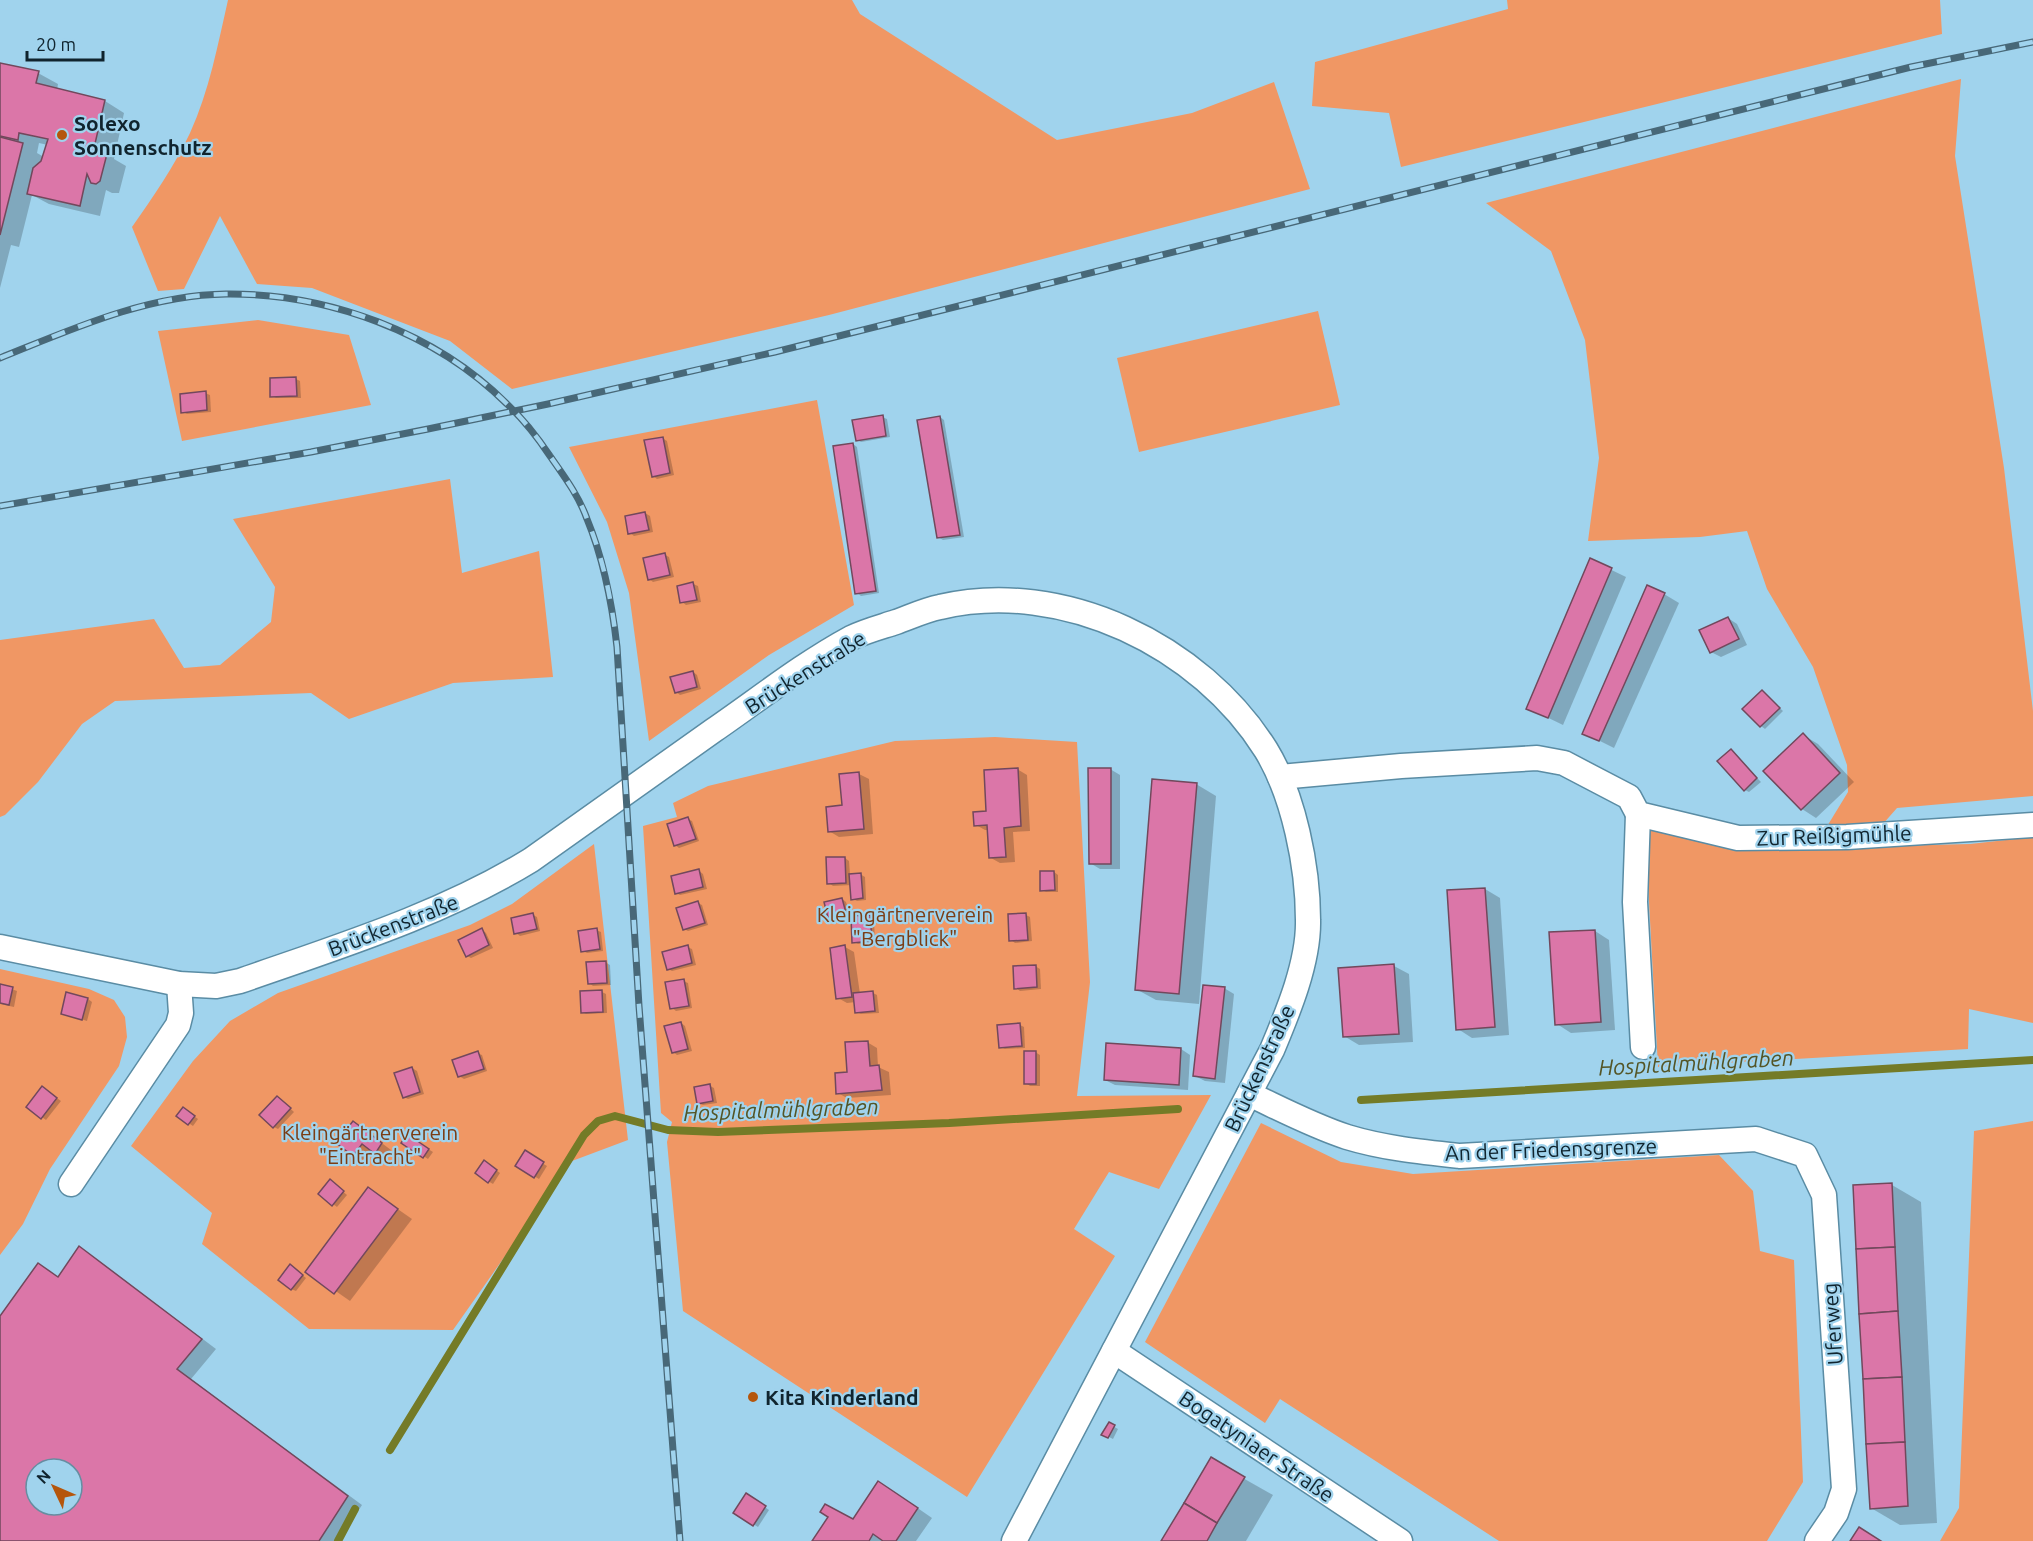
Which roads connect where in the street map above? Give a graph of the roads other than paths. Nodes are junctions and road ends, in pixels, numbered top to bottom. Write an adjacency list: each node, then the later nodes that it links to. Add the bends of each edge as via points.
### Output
1 (1280, 777): 2 (street, via 1537,758 1564,764 1629,797); 5 (street, Brückenstraße, via 1267,752 1226,697 1142,637 1078,611 1042,603 1009,600 940,606 853,636 494,883 402,924 240,981 216,986); 7 (street, Brückenstraße, via 1299,845 1308,923 1301,970 1289,1011)
2 (1638, 814): 3 (street, Zur Reißigmühle, via 1738,838 1847,837); 6 (street, via 1635,902)
3 (2033, 825)
4 (0, 947): 5 (street, Brückenstraße)
5 (179, 984): 9 (street, via 178,1024)
6 (1643, 1047)
7 (1249, 1094): 8 (street, An der Friedensgrenze, via 1347,1137 1450,1155); 10 (street, Brückenstraße)
8 (1756, 1138): 13 (street, Uferweg, via 1805,1155 1824,1195 1844,1489 1836,1513)
9 (71, 1184)
10 (1114, 1350): 11 (street, Brückenstraße); 12 (street, Bogatyniaer Straße)
11 (1014, 1541)
12 (1400, 1541)
13 (1817, 1541)

